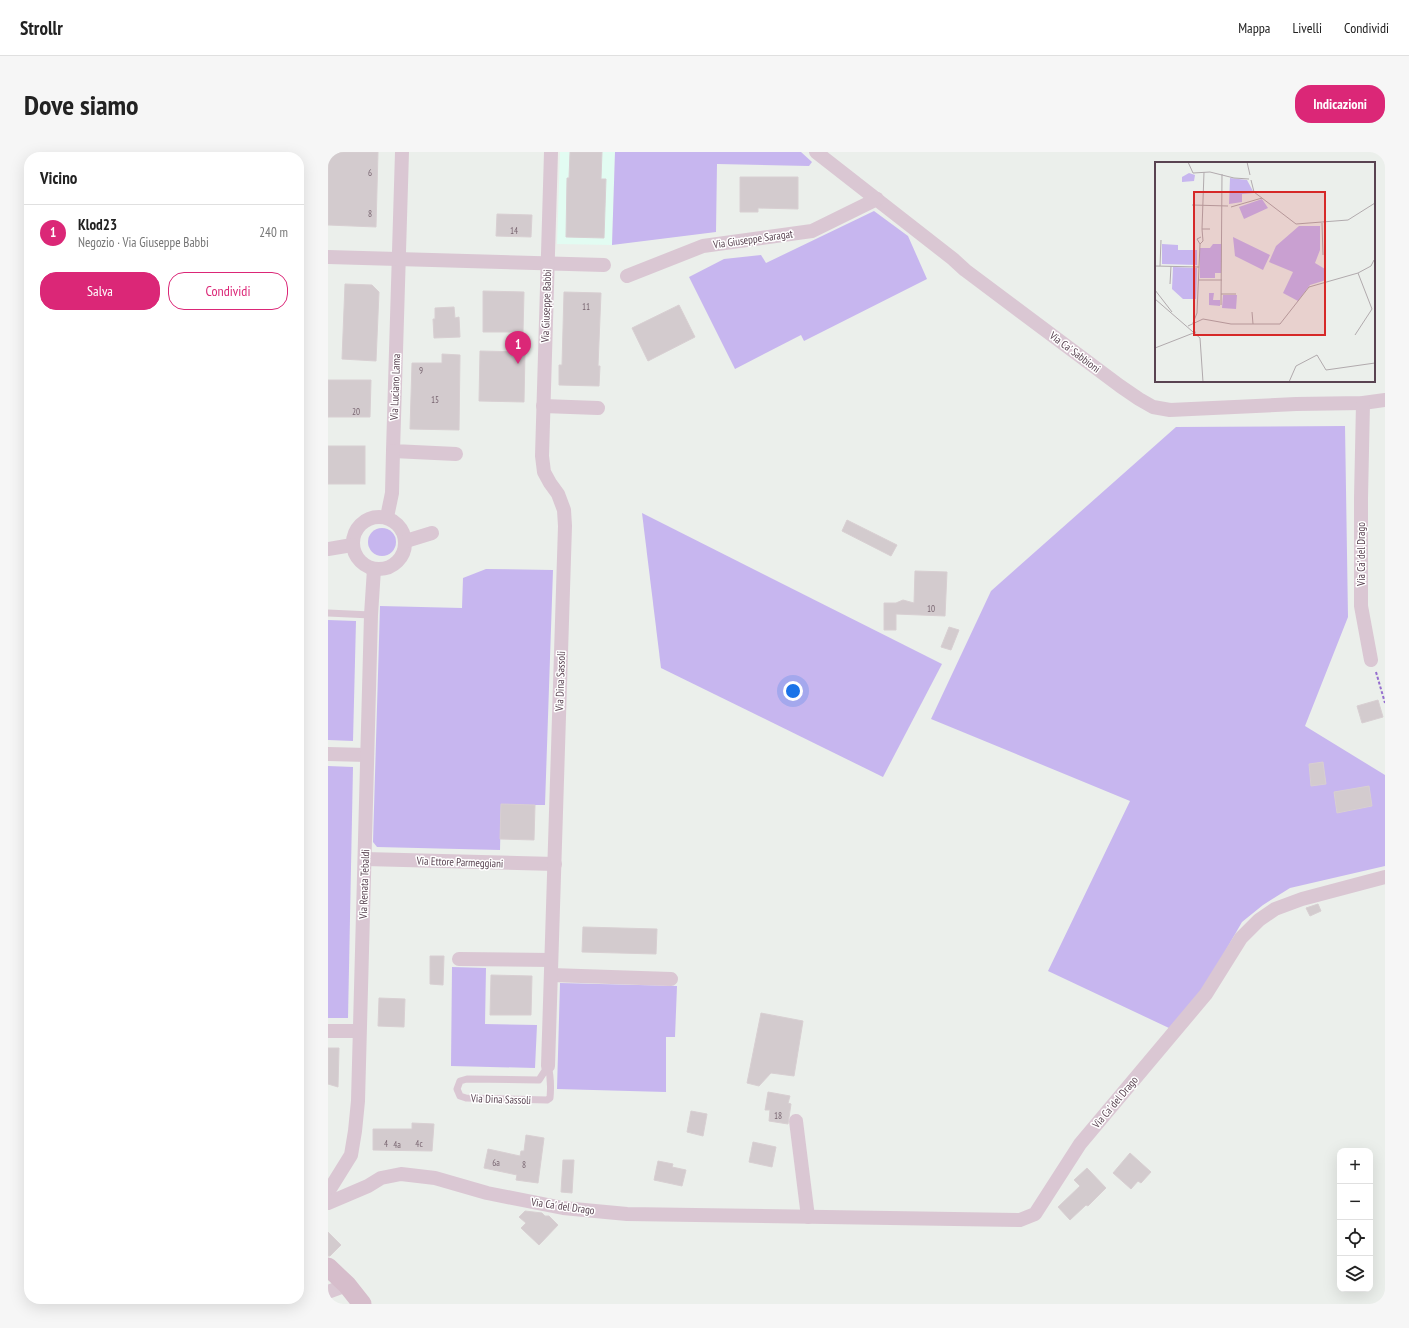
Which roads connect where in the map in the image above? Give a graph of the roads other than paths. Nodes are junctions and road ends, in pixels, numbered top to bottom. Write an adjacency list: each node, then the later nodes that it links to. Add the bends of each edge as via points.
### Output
1 (402, 152): 6 (street, Via Luciano Lama)
2 (551, 152): 7 (street, Via Giuseppe Babbi)
3 (816, 152): 4 (street, Via Ca' Sabbioni)
4 (876, 199): 9 (street, Via Giuseppe Saragat, via 812,231 702,246); 11 (street, Via Ca' Sabbioni, via 965,270 1120,386 1153,407 1170,410)
5 (328, 257): 6 (street)
6 (400, 260): 7 (street); 14 (street, Via Luciano Lama)
7 (548, 264): 8 (street); 12 (street, Via Giuseppe Babbi)
8 (604, 265)
9 (627, 276)
10 (1385, 400): 11 (street, Via Ca' Sabbioni)
11 (1363, 403): 24 (street, Via Ca' del Drago, via 1360,606)
12 (543, 406): 13 (street); 28 (street, Via Dina Sassoli, via 544,472 558,494 564,510 565,526)
13 (598, 408)
14 (393, 451): 15 (street); 16 (street, Via Luciano Lama, via 392,493)
15 (456, 454)
16 (387, 517): 18 (street, via 400,526); 19 (street, via 377,516 363,522 353,535)
17 (432, 533): 18 (street)
18 (406, 541): 21 (street, via 405,550 393,566)
19 (352, 545): 20 (street); 21 (street, via 356,556 363,564)
20 (328, 549)
21 (374, 569): 23 (street, Via Renata Tebaldi)
22 (328, 614): 23 (lane)
23 (371, 615): 26 (street, Via Renata Tebaldi)
24 (1370, 660)
25 (328, 754): 26 (street)
26 (367, 755): 27 (street, Via Renata Tebaldi)
27 (365, 859): 28 (street, Via Ettore Parmeggiani); 35 (street, Via Renata Tebaldi)
28 (555, 864): 31 (street, Via Dina Sassoli)
29 (1385, 877): 40 (street, Via Ca' del Drago, via 1302,898 1275,909 1259,920 1241,938 1206,994 1080,1144 1035,1214 1020,1220)
30 (459, 959): 31 (street)
31 (551, 960): 32 (street, Via Dina Sassoli)
32 (551, 975): 33 (street); 36 (street, Via Dina Sassoli)
33 (670, 979)
34 (328, 1030): 35 (street)
35 (360, 1031): 38 (street, Via Renata Tebaldi, via 357,1108 351,1155)
36 (548, 1066): 36 (lane, Via Dina Sassoli, via 539,1080 467,1078 460,1080 457,1089 460,1096 466,1098 547,1100 551,1092)
37 (796, 1121): 40 (street)
38 (328, 1192)
39 (328, 1203): 40 (street, Via Ca' del Drago, via 368,1186 380,1178 401,1174 435,1178 487,1193 563,1208 626,1214)
40 (808, 1217)
41 (328, 1267): 42 (street)
42 (347, 1285): 43 (street); 44 (street)
43 (328, 1292)
44 (362, 1304)

